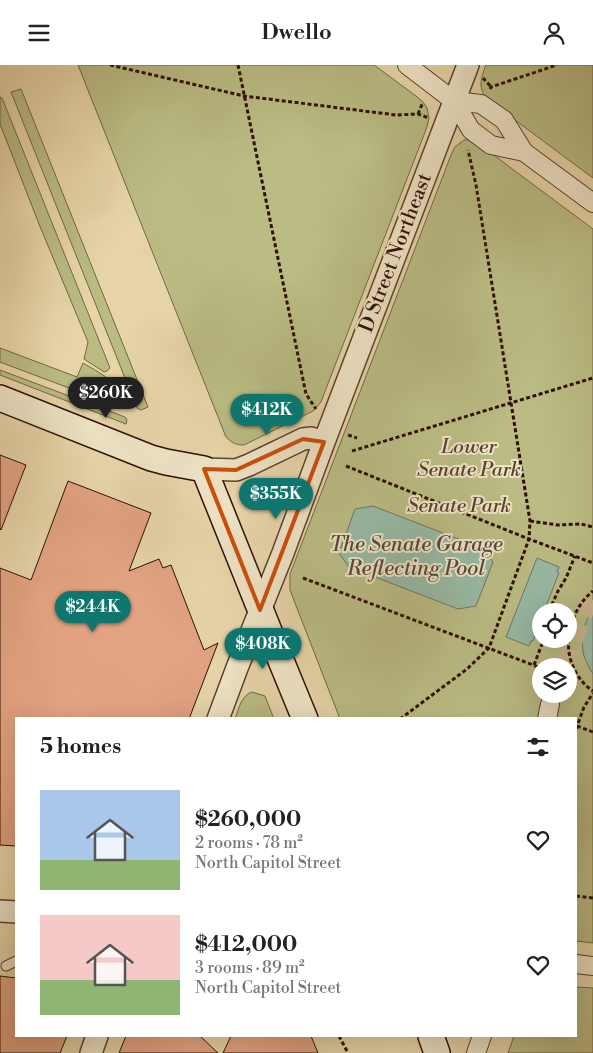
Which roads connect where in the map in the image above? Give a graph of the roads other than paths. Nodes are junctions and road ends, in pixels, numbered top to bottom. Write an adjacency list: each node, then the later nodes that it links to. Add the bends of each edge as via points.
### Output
1 (407, 65): 3 (street)
2 (475, 71): 3 (street, D Street Northeast)
3 (454, 101): 4 (street, via 471,130 492,145); 4 (street, via 481,104 504,120); 7 (street, D Street Northeast)
4 (524, 152): 5 (street)
5 (593, 203)
6 (0, 398): 8 (main road, via 152,458)
7 (324, 442): 8 (street, via 303,439 236,470); 9 (street, D Street Northeast)
8 (204, 469): 9 (main road)
9 (260, 610): 10 (street, D Street Northeast); 11 (main road)
10 (219, 717)
11 (304, 717)
12 (0, 911): 13 (street)
13 (15, 912)
14 (15, 962): 16 (lane)
15 (577, 965): 17 (street)
16 (6, 966)
17 (593, 966)
18 (97, 1037): 21 (street)
19 (431, 1037): 22 (main road)
20 (482, 1037): 23 (street)
21 (91, 1053)
22 (437, 1053)
23 (476, 1053)

